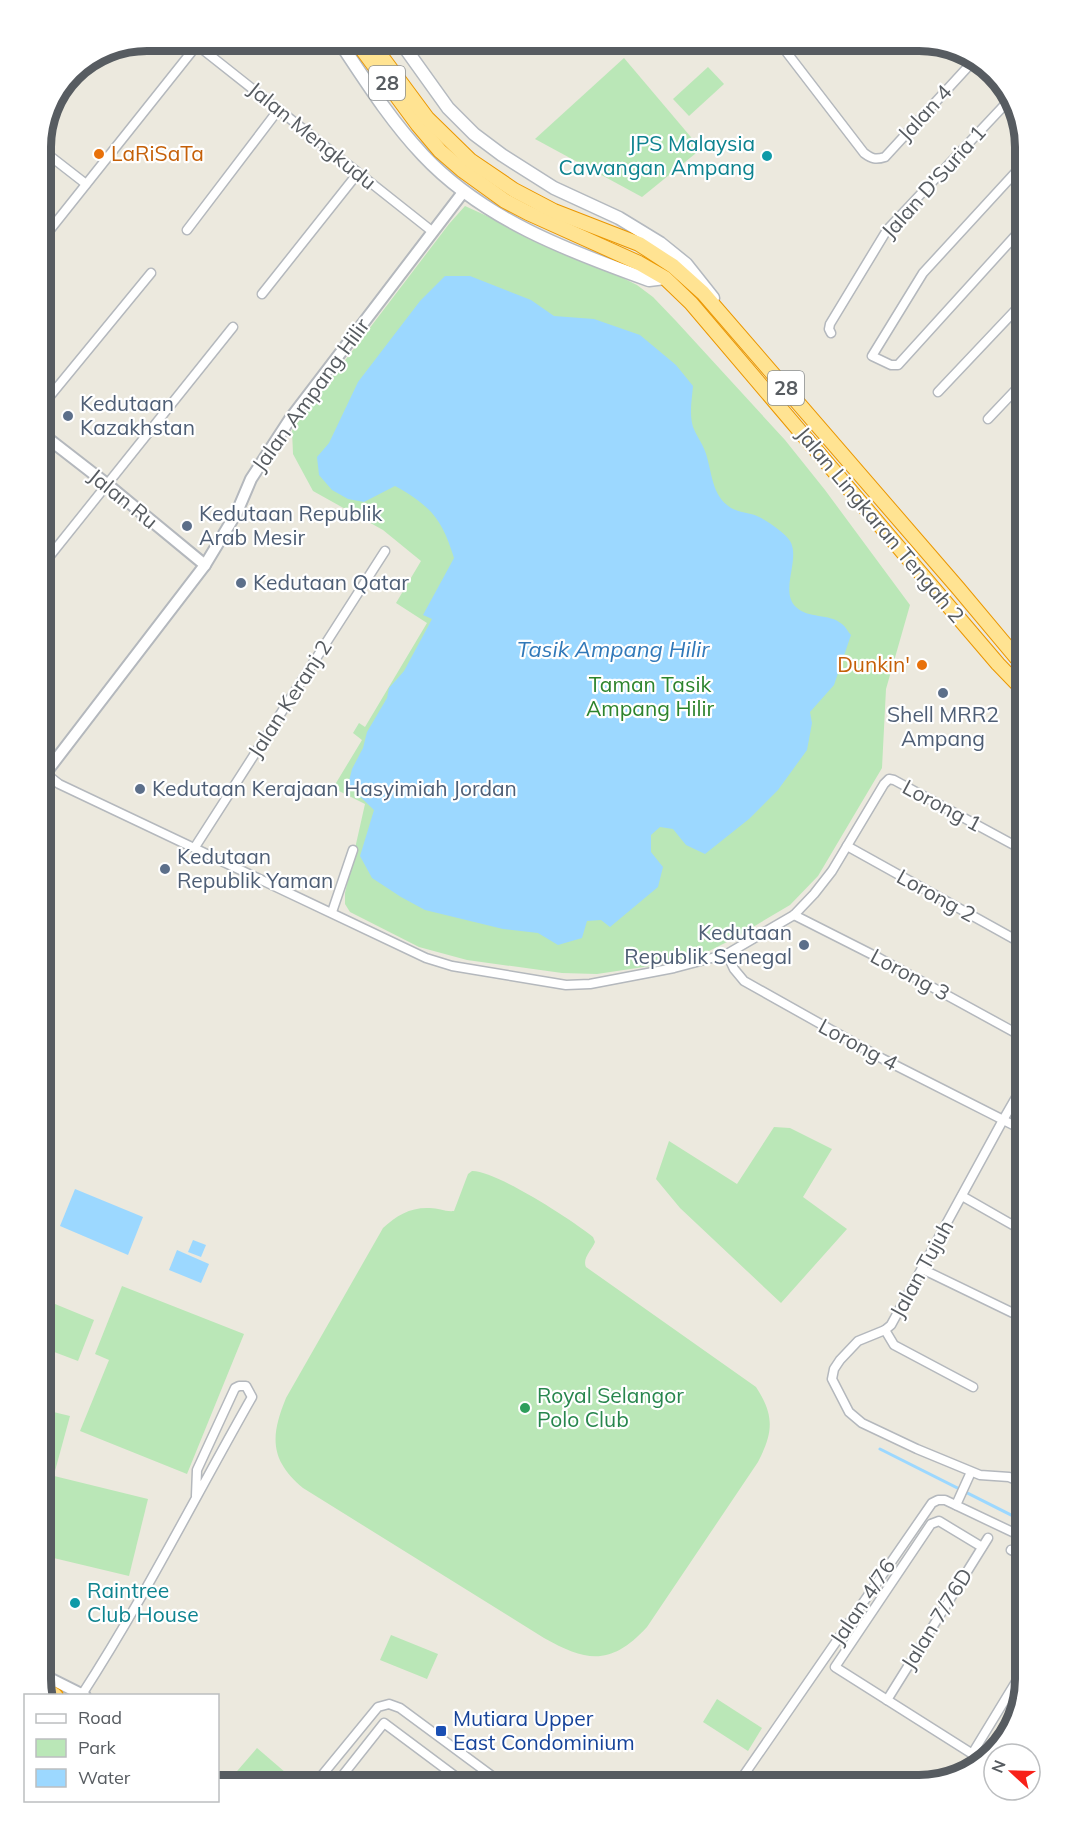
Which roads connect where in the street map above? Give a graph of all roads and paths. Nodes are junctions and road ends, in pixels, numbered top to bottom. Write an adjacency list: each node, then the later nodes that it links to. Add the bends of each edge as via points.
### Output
1 (189, 51): 14 (street)
2 (205, 51): 10 (street, Jalan Mengkudu)
3 (346, 51): 15 (main road, via 393,120 442,174)
4 (365, 51): 18 (highway, Jalan Lingkaran Tengah 2 / 28, via 418,125 462,170 505,201 549,223)
5 (378, 51): 18 (highway, Jalan Lingkaran Tengah 2 / 28, via 427,118 470,160)
6 (407, 51): 25 (main road, via 448,108 474,134 554,188 619,218 660,243 707,288)
7 (786, 51): 8 (street, Jalan 4, via 864,153 877,160 885,157)
8 (969, 65)
9 (1005, 105): 27 (street, Jalan D'Suria 1, via 887,230 830,324)
10 (279, 110): 12 (street, Jalan Mengkudu); 17 (street)
11 (51, 157): 14 (street)
12 (358, 173): 19 (street, Jalan Mengkudu); 23 (street)
13 (1015, 174): 20 (street, via 923,273 872,356 898,365)
14 (86, 184): 16 (street)
15 (464, 191): 19 (street, Jalan Ampang Hilir); 22 (main road, via 534,234 649,280)
16 (51, 228)
17 (187, 230)
18 (586, 230): 22 (highway, Jalan Lingkaran Tengah 2 / 28); 25 (highway, Jalan Lingkaran Tengah 2 / 28, via 639,244 673,266)
19 (433, 232): 36 (street, Jalan Ampang Hilir, via 286,425 251,479 237,512)
20 (1015, 237)
21 (151, 273): 30 (street)
22 (665, 278): 38 (highway, Jalan Lingkaran Tengah 2 / 28, via 698,311)
23 (262, 294)
24 (1015, 312): 29 (street)
25 (729, 322): 37 (highway, Jalan Lingkaran Tengah 2 / 28)
26 (233, 327): 33 (street)
27 (831, 333)
28 (1015, 391): 31 (street)
29 (938, 392)
30 (51, 395)
31 (988, 419)
32 (51, 441): 33 (street, Jalan Ru)
33 (108, 485): 35 (street); 36 (street, Jalan Ru)
34 (385, 551): 43 (street, Jalan Keranj 2)
35 (51, 555)
36 (205, 565): 39 (street, Jalan Ampang Hilir)
37 (1015, 655)
38 (1015, 680)
39 (51, 766)
40 (51, 780): 43 (street)
41 (1015, 844): 42 (street, Lorong 1, via 889,780)
42 (847, 846): 46 (street, via 826,879); 47 (street, Lorong 2)
43 (195, 847): 45 (street)
44 (353, 850): 45 (street)
45 (332, 912): 48 (street, via 426,958 566,985 674,968)
46 (794, 915): 48 (street); 49 (street, Lorong 3)
47 (1015, 939)
48 (727, 954): 51 (street, Lorong 4, via 744,981)
49 (1015, 1032)
50 (1015, 1100): 51 (street, Jalan Tujuh)
51 (1003, 1120): 52 (street); 53 (street, Jalan Tujuh)
52 (1015, 1126)
53 (962, 1196): 54 (street); 55 (street, Jalan Tujuh)
54 (1015, 1226)
55 (922, 1269): 56 (street); 57 (street, Jalan Tujuh)
56 (1015, 1314)
57 (885, 1330): 58 (street, via 894,1345); 59 (street, Jalan Tujuh, via 858,1341 834,1369 832,1379 849,1412 862,1423)
58 (973, 1388)
59 (971, 1472): 60 (street, Jalan Tujuh); 62 (street)
60 (1015, 1479)
61 (196, 1496): 61 (street, via 197,1470 235,1388 246,1386 252,1397); 71 (street)
62 (956, 1505): 63 (street, Jalan 4/76); 79 (street, Jalan 4/76, via 945,1500 932,1503)
63 (1015, 1533)
64 (988, 1538): 65 (street, Jalan 7/76D)
65 (982, 1547): 72 (street, Jalan 7/76D); 72 (street, via 939,1521 931,1524 835,1667)
66 (1011, 1550): 67 (street)
67 (1015, 1552)
68 (51, 1679): 70 (street)
69 (1014, 1686): 73 (street)
70 (81, 1694)
71 (84, 1694)
72 (886, 1700): 73 (street)
73 (972, 1754): 74 (street)
74 (975, 1756)
75 (322, 1775): 78 (street, via 378,1707 389,1704 400,1708)
76 (343, 1775): 77 (street, via 383,1723)
77 (454, 1775)
78 (491, 1775)
79 (744, 1775)

